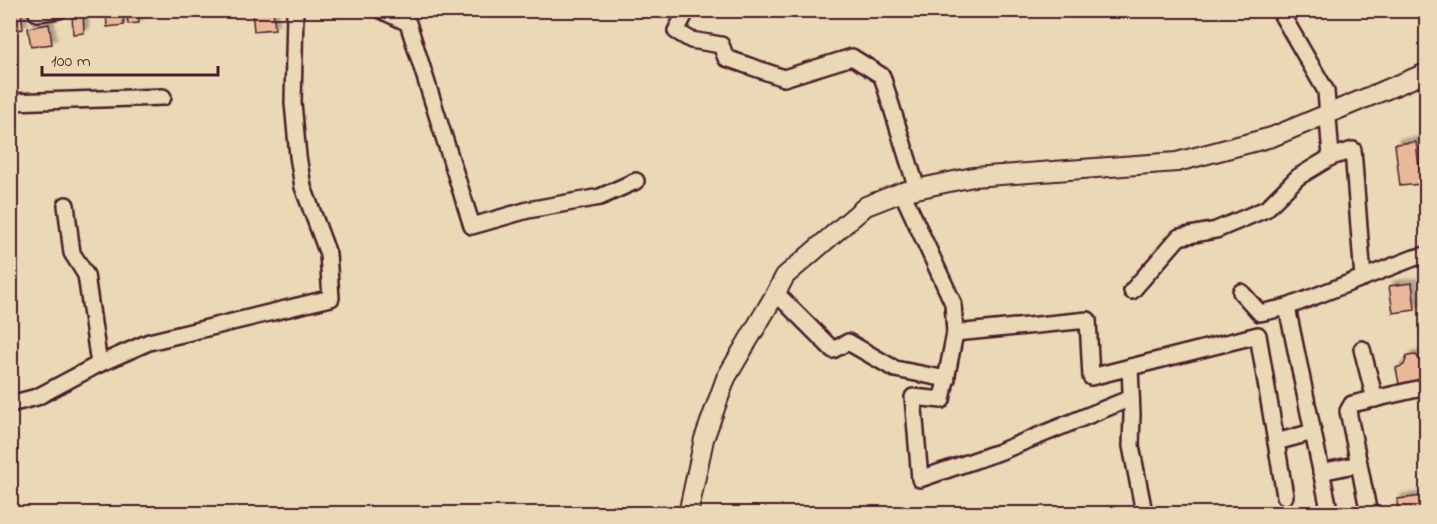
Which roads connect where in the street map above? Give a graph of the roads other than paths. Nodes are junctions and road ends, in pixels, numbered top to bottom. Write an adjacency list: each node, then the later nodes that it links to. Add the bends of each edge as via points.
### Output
1 (36, 10): 2 (street, via 38,14)
2 (59, 10)
3 (295, 10): 23 (street, via 293,103 298,156 303,187 328,254 331,298 149,342)
4 (381, 10): 12 (street, via 408,23 472,226 600,196)
5 (687, 10): 13 (street, via 676,31 692,40 721,45 726,58 784,78 852,57 882,76)
6 (1279, 10): 10 (street, via 1326,91)
7 (1426, 73): 10 (main road)
8 (163, 97): 9 (street)
9 (10, 102)
10 (1328, 114): 11 (street); 13 (main road, via 1272,137 1177,162 973,177)
11 (1330, 157): 16 (street, via 1353,150); 17 (street, via 1298,177 1266,209 1216,230 1179,237)
12 (636, 181)
13 (910, 191): 19 (main road, via 866,206 785,276); 21 (street, via 953,303)
14 (66, 205): 23 (street, via 72,253 86,275)
15 (1426, 255): 16 (street)
16 (1363, 278): 20 (street)
17 (1132, 291)
18 (1241, 292): 20 (street, via 1260,313)
19 (776, 293): 25 (street, via 833,350 848,342 895,369); 36 (main road, via 726,378 704,440)
20 (1287, 307): 30 (street)
21 (955, 333): 24 (street, via 1088,320 1091,377); 25 (street)
22 (1362, 349): 28 (street)
23 (99, 364): 29 (street, via 37,397)
24 (1130, 367): 27 (street); 31 (street, via 1258,335)
25 (947, 379): 27 (street, via 942,400 913,397 920,479 999,452)
26 (1426, 387): 28 (street)
27 (1131, 398): 35 (street, via 1131,446)
28 (1376, 399): 32 (street, via 1352,404 1348,411)
29 (10, 404)
30 (1313, 432): 31 (street); 33 (street)
31 (1276, 442): 34 (street)
32 (1359, 464): 33 (street); 38 (street)
33 (1321, 472): 37 (street)
34 (1286, 496)
35 (1143, 507)
36 (688, 513)
37 (1330, 513)
38 (1369, 513)

